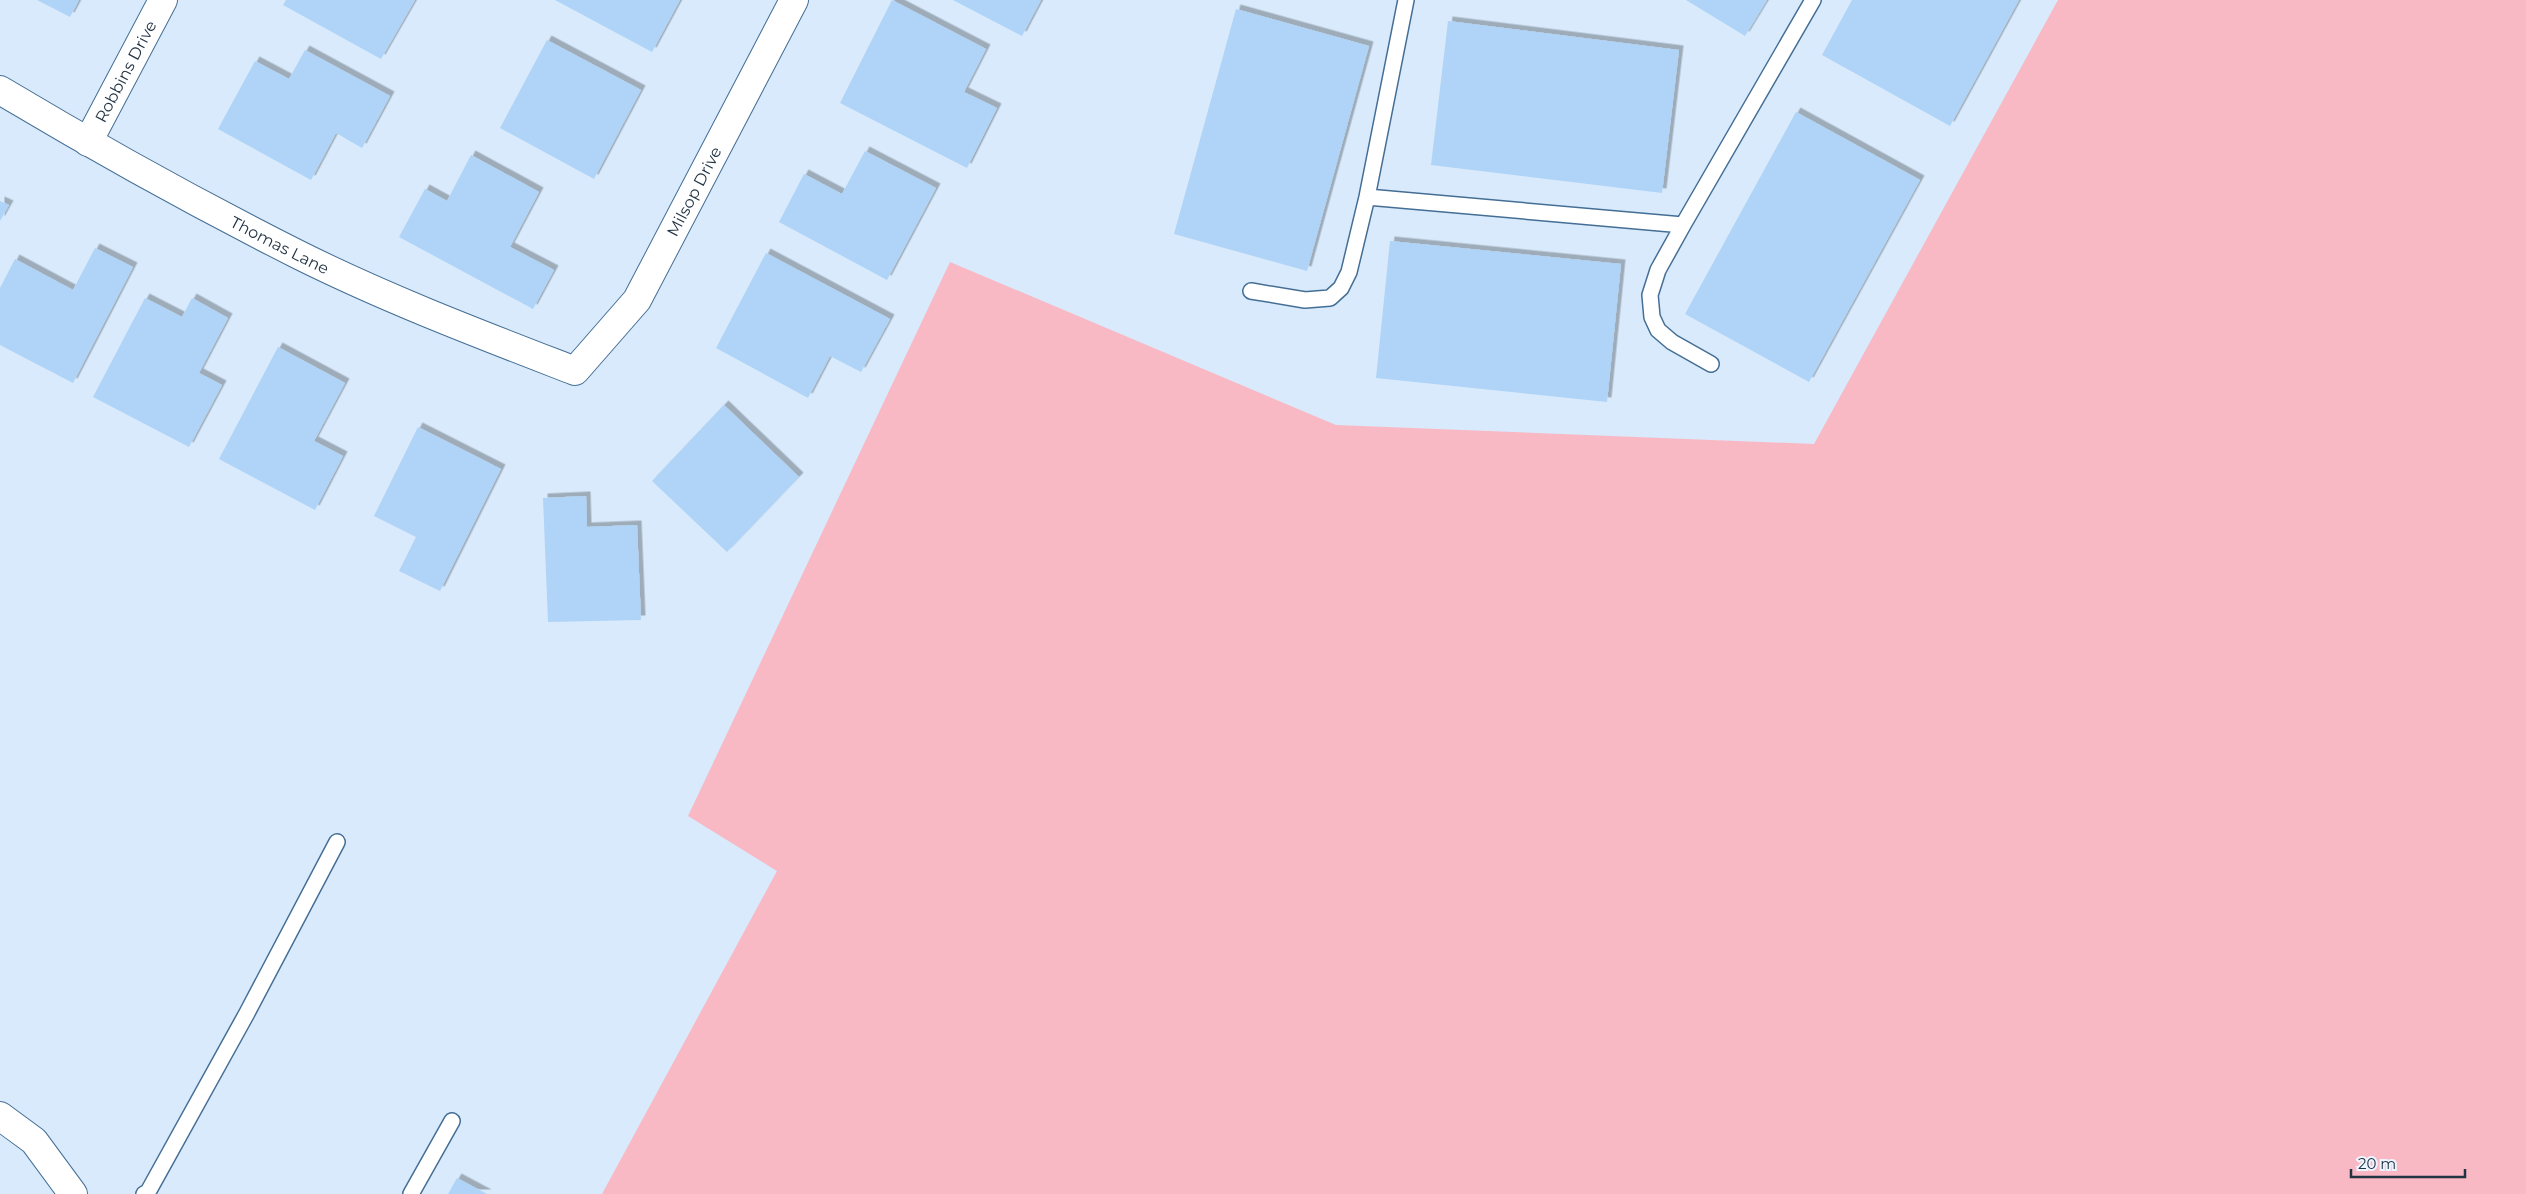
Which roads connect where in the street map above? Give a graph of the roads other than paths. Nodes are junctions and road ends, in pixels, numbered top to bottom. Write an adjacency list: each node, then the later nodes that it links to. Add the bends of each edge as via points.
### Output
1 (163, 0): 6 (street, Robbins Drive)
2 (794, 0): 11 (street, Milsop Drive, via 637,300)
3 (1406, 0): 7 (lane)
4 (1813, 0): 8 (lane)
5 (0, 90): 6 (street, Thomas Lane)
6 (88, 142): 11 (street, Thomas Lane, via 298,254 453,324)
7 (1366, 197): 8 (lane); 9 (lane, via 1349,272 1341,288 1330,298 1306,300)
8 (1683, 225): 10 (lane, via 1658,270 1650,295 1652,317 1658,330 1672,342)
9 (1251, 291)
10 (1711, 364)
11 (575, 371)
12 (337, 842): 16 (lane, via 247,1013)
13 (0, 1116): 15 (street, via 34,1141)
14 (452, 1122): 17 (lane)
15 (73, 1194)
16 (144, 1194)
17 (411, 1194)

